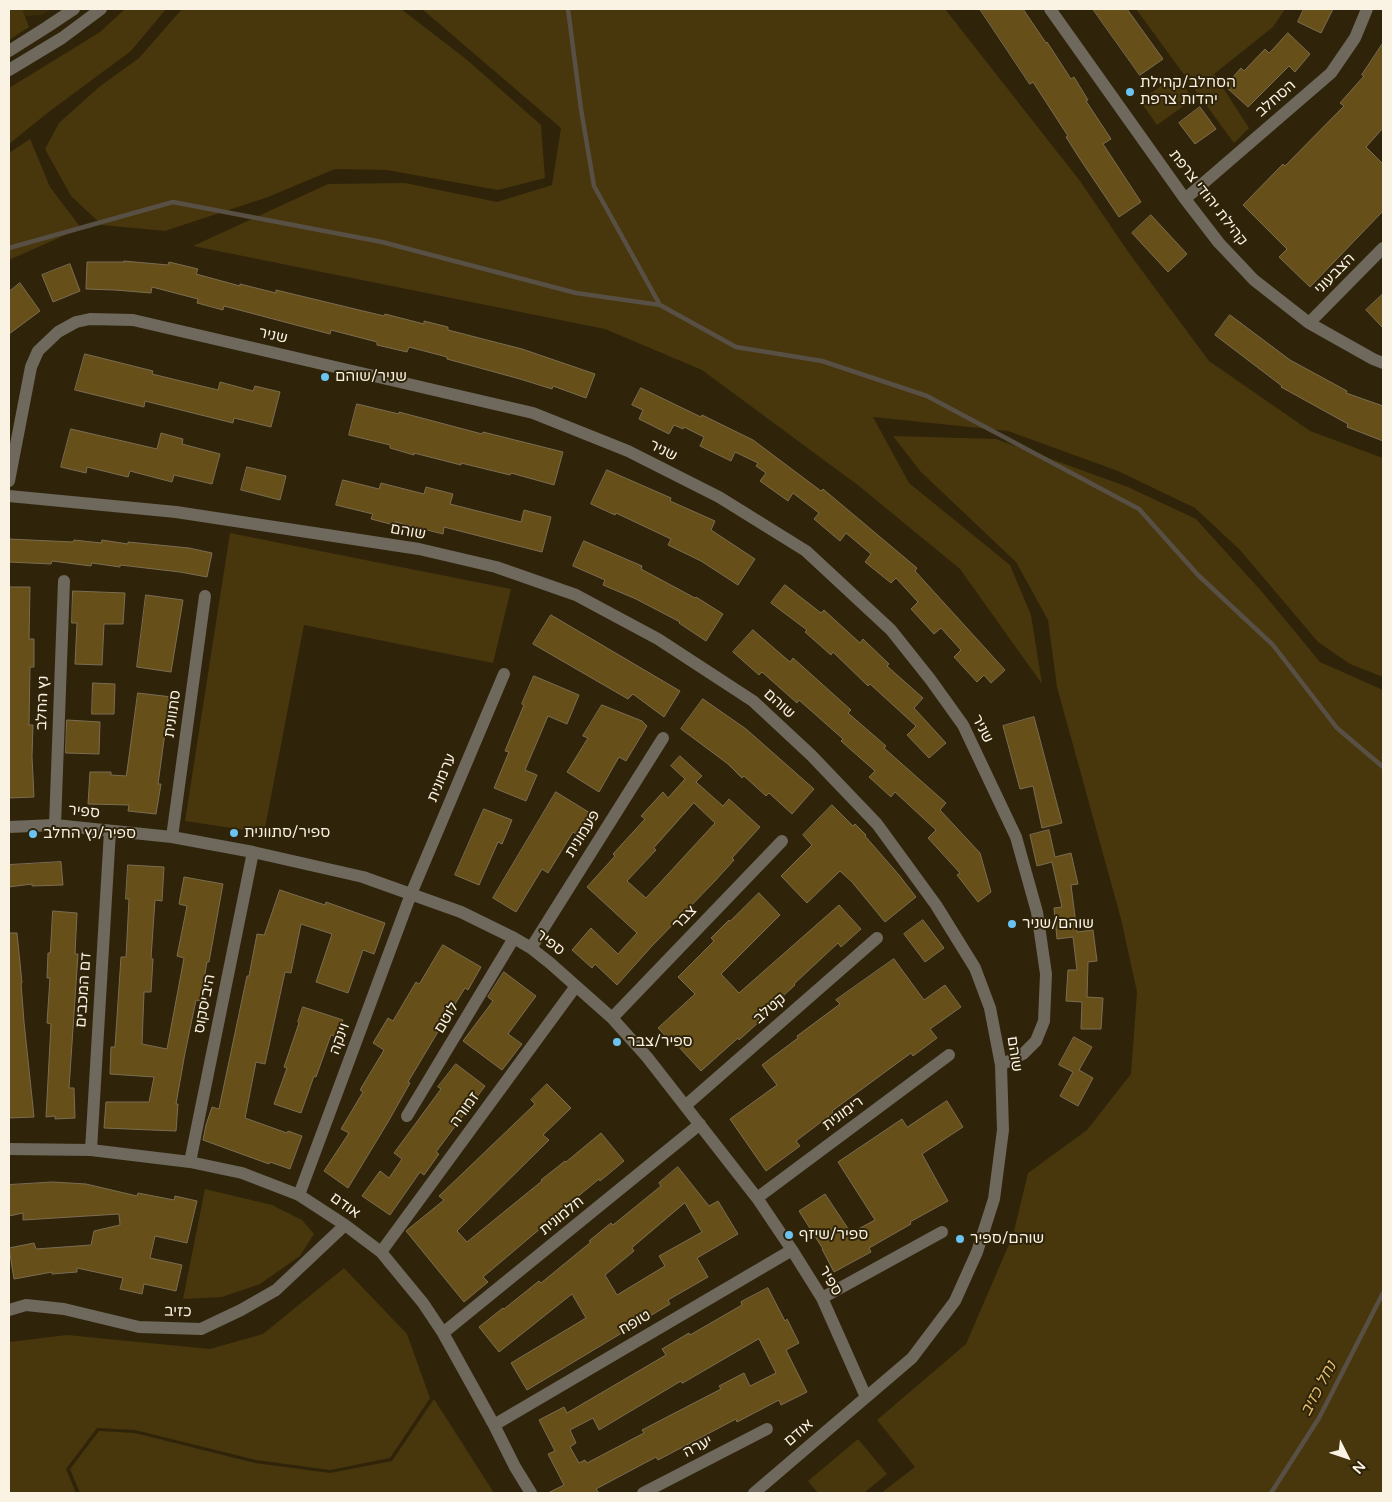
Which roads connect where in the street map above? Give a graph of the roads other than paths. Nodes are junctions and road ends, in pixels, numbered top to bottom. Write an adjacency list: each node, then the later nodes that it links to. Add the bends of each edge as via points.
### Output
1 (74, 9): 5 (street)
2 (102, 9): 6 (street)
3 (1050, 9): 7 (street, קהילת יהודי צרפת)
4 (1367, 9): 7 (street, הסחלב, via 1355,38 1332,73)
5 (9, 51)
6 (9, 70)
7 (1185, 199): 9 (street, קהילת יהודי צרפת, via 1219,243 1254,280)
8 (1383, 248): 9 (street, הצבעוני)
9 (1309, 323): 10 (street, קהילת יהודי צרפת)
10 (1383, 362)
11 (9, 481): 30 (street, שניר, via 31,367 38,351 58,332 90,319 133,320 533,413 628,451 720,497 806,551 891,630 963,725 1016,837 1037,912 1046,974 1044,1022 1036,1042 1023,1054)
12 (9, 496): 30 (street, שוהם, via 176,512 419,550 496,567 576,595 658,639 753,701 811,755 877,824 936,905 975,968 990,1008)
13 (64, 581): 17 (street, נץ החלב)
14 (205, 596): 20 (street, סתוונית)
15 (504, 674): 23 (street, ערמונית)
16 (663, 738): 26 (street, פעמונית)
17 (55, 825): 18 (street, ספיר); 19 (street, ספיר)
18 (9, 827)
19 (110, 831): 20 (street, ספיר); 35 (street, דם המכבים)
20 (172, 837): 22 (street, ספיר)
21 (782, 841): 28 (street, צבר)
22 (253, 852): 23 (street, ספיר, via 363,877); 36 (street, היביסקוס)
23 (411, 894): 24 (street, ספיר, via 461,912); 37 (street, וינקה)
24 (514, 938): 26 (street, ספיר); 32 (street, לוטם)
25 (877, 938): 31 (street, קטלב)
26 (531, 948): 27 (street, ספיר)
27 (576, 986): 28 (street, ספיר); 42 (street, זמורה)
28 (612, 1018): 31 (street, ספיר)
29 (949, 1056): 38 (street, רימונית)
30 (1001, 1066): 46 (street, שוהם, via 1002,1140 994,1199 977,1252 955,1301 912,1358)
31 (686, 1106): 33 (street, ספיר)
32 (407, 1116)
33 (700, 1124): 38 (street, ספיר); 45 (street, חלמונית)
34 (9, 1149): 35 (street, אודם)
35 (90, 1150): 36 (street, אודם)
36 (190, 1162): 37 (street, אודם, via 242,1173)
37 (299, 1195): 39 (street, אודם)
38 (757, 1198): 41 (street, ספיר)
39 (345, 1225): 42 (street, אודם); 44 (street, כזיב, via 276,1290 202,1328 139,1327 64,1309 26,1305)
40 (942, 1232): 43 (street)
41 (792, 1250): 43 (street, ספיר); 47 (street, טופח)
42 (381, 1252): 45 (street, אודם)
43 (822, 1298): 46 (street, ספיר)
44 (9, 1310)
45 (444, 1333): 47 (street, אודם)
46 (866, 1397): 51 (street, אודם)
47 (494, 1425): 49 (street, אודם)
48 (767, 1429): 50 (street, יערה)
49 (531, 1493)
50 (643, 1493)
51 (754, 1493)

